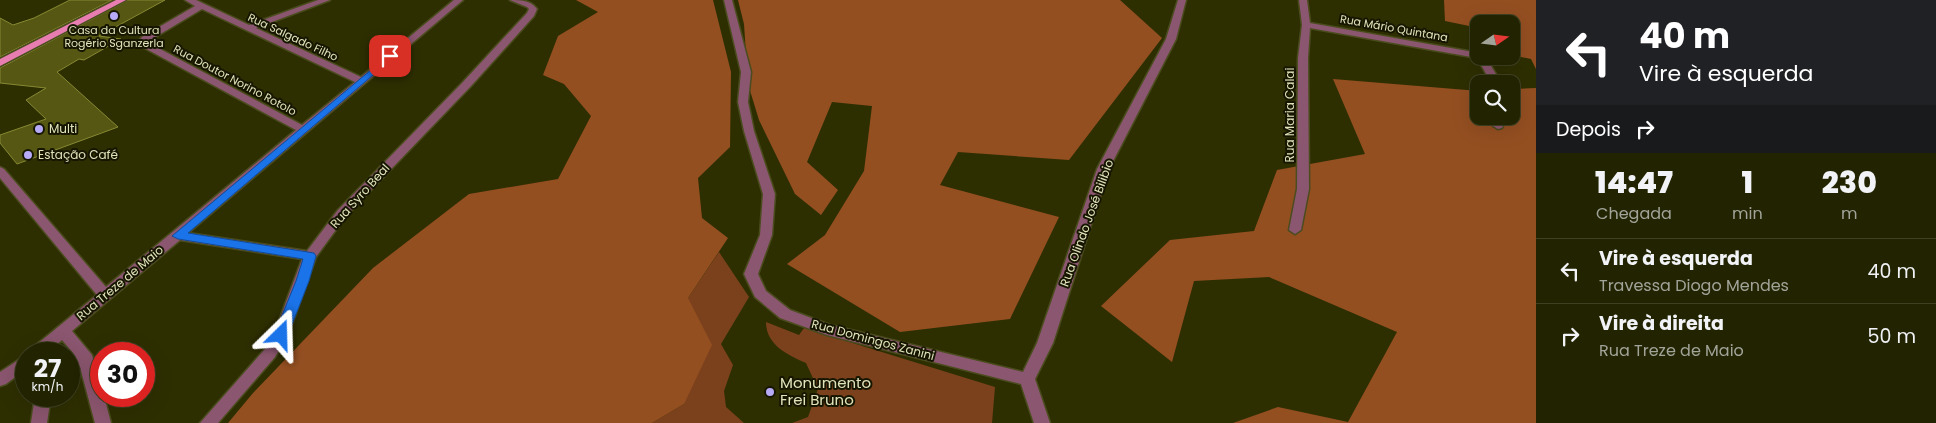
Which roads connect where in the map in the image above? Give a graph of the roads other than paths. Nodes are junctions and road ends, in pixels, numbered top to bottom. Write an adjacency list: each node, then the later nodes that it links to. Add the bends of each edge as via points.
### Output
1 (122, 0): 13 (main road)
2 (189, 0): 9 (street, Rua Salgado Filho)
3 (326, 0): 11 (street)
4 (459, 0): 14 (street, Rua Treze de Maio)
5 (514, 0): 19 (street, Rua Syro Beal, via 530,5 533,8 531,14 342,212)
6 (728, 0): 26 (street, Rua Domingos Zanini, via 746,72 743,102 749,131 769,194 766,235 751,274 760,294 785,314 827,330)
7 (1182, 0): 26 (street, Rua Olindo José Bilibio, via 1171,39 1104,169 1045,343)
8 (1301, 0): 10 (street, Rua Maria Calai)
9 (202, 6): 11 (street, Rua Salgado Filho); 15 (street, Rua Doutor Norino Rotolo, via 142,43)
10 (1306, 25): 12 (street, Rua Mário Quintana); 17 (street, Rua Maria Calai, via 1303,189)
11 (248, 28): 14 (street, Rua Salgado Filho)
12 (1470, 54)
13 (0, 63)
14 (361, 81): 15 (street, Rua Treze de Maio)
15 (302, 129): 18 (street, Rua Treze de Maio)
16 (0, 172): 20 (street)
17 (1295, 230)
18 (178, 236): 19 (street); 20 (street, Rua Treze de Maio)
19 (310, 256): 31 (street, Rua Syro Beal, via 285,326 270,353)
20 (105, 295): 21 (street, Rua Treze de Maio)
21 (62, 331): 22 (street, Rua Treze de Maio); 23 (street)
22 (49, 342)
23 (84, 356): 24 (street); 30 (street)
24 (80, 359)
25 (15, 369): 27 (street)
26 (1027, 379): 32 (street)
27 (0, 380)
28 (41, 407): 29 (street)
29 (39, 423)
30 (103, 423)
31 (208, 423)
32 (1042, 423)

